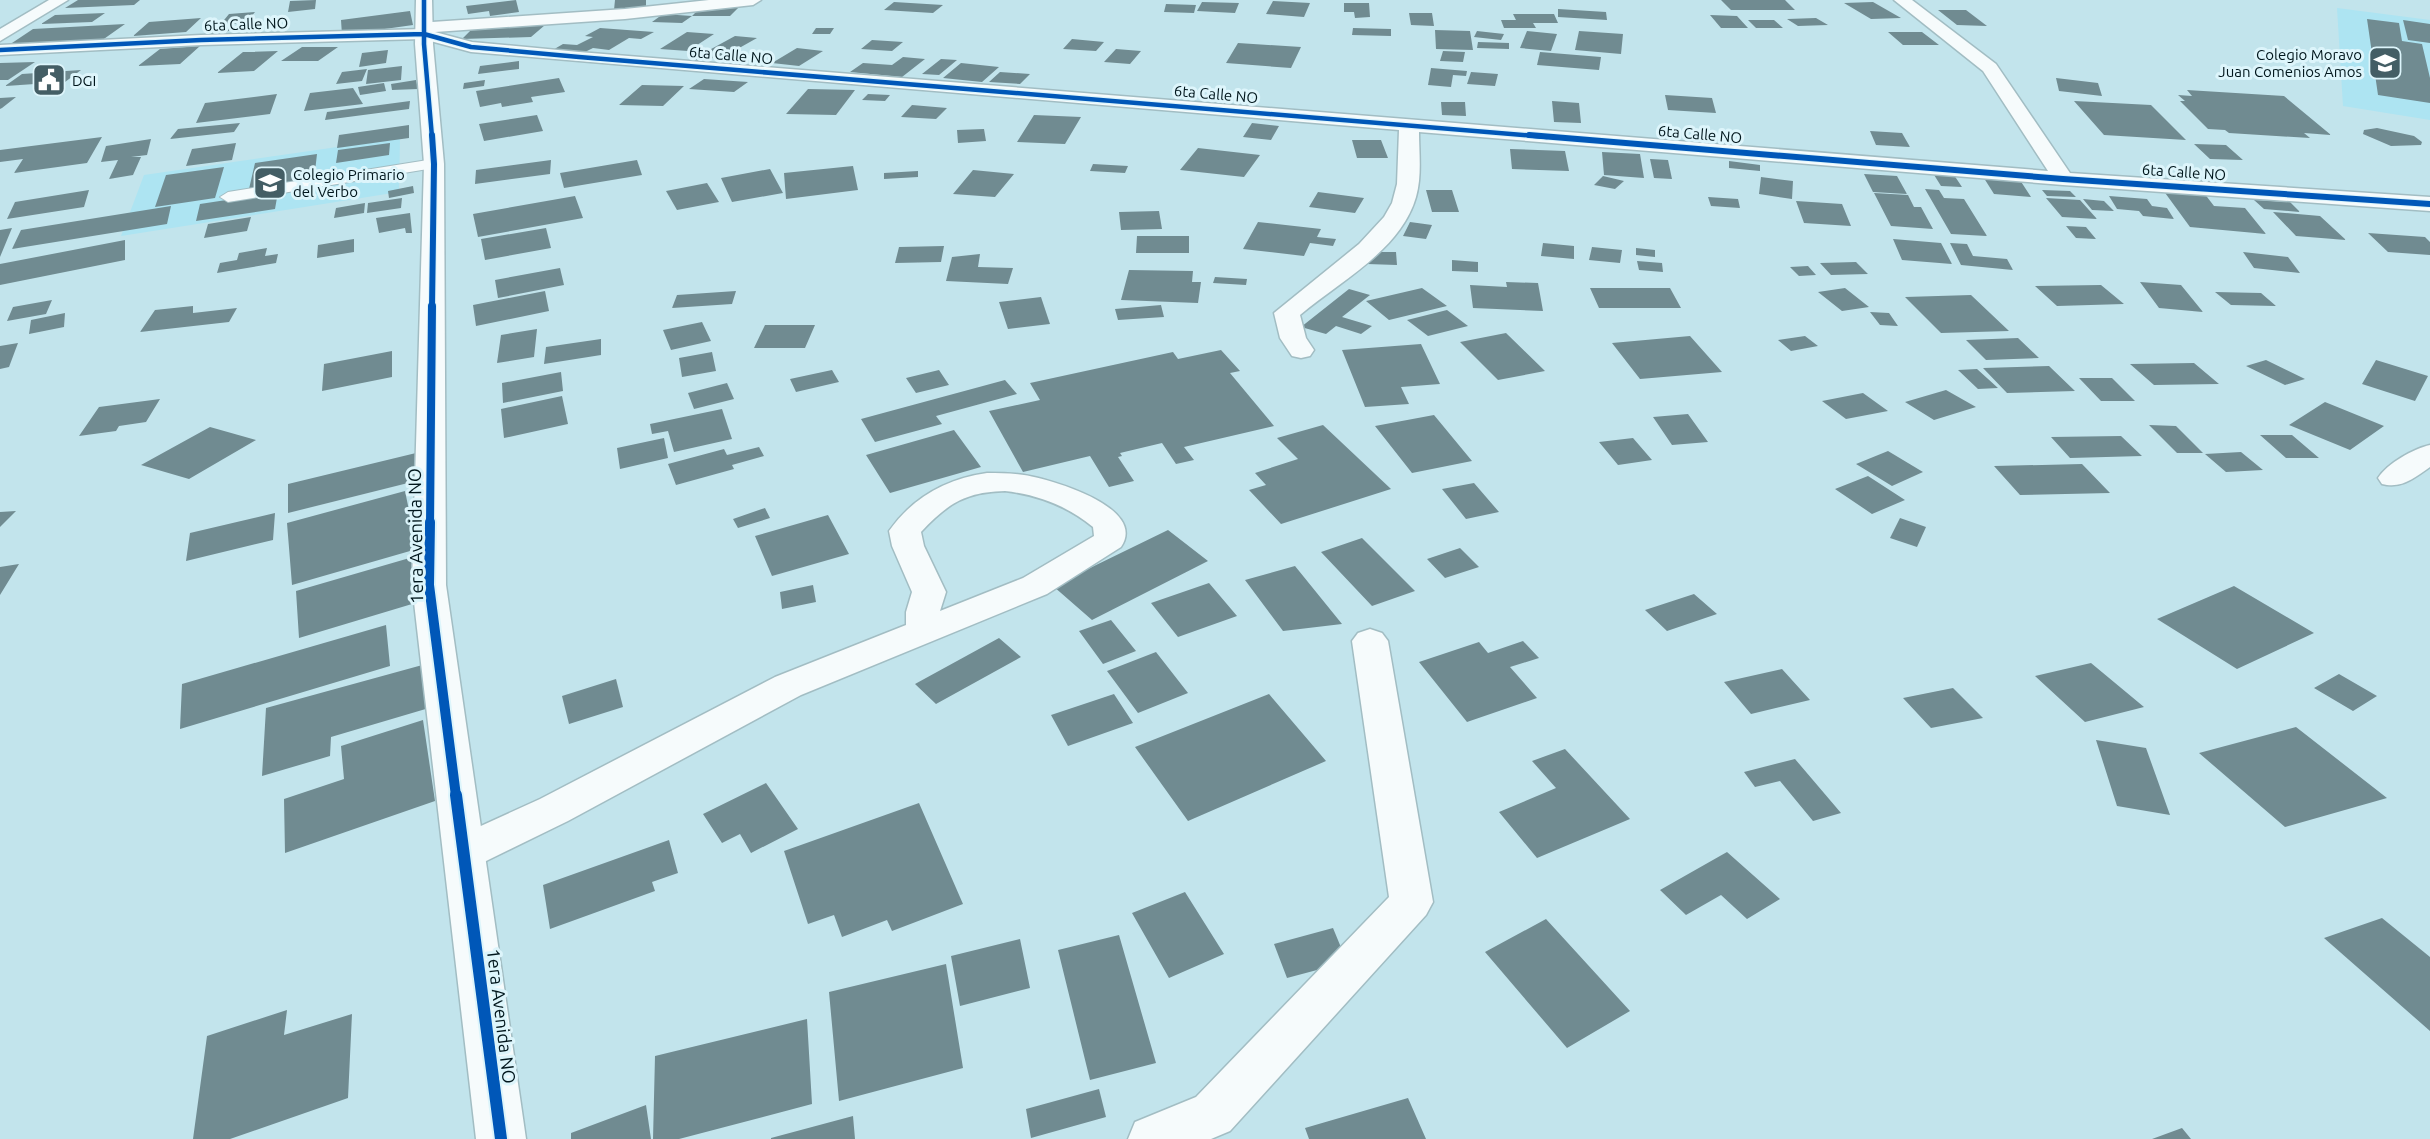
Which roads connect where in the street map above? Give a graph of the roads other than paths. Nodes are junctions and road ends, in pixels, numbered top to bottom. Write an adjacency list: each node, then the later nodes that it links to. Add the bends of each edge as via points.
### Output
1 (60, 0): 5 (street)
2 (753, 0): 4 (street, via 625,14)
3 (1902, 0): 9 (street, via 1990,68)
4 (424, 21): 6 (street, 6ta Calle NO, via 201,40); 7 (street, 6ta Calle NO, via 471,47); 8 (street, 1era Avenida NO)
5 (0, 36)
6 (0, 50)
7 (1409, 124): 9 (street, 6ta Calle NO); 12 (street, via 1403,203 1352,265 1315,288 1287,314 1293,338)
8 (434, 164): 10 (lane); 17 (street, 1era Avenida NO, via 429,585)
9 (2063, 179): 11 (street, 6ta Calle NO)
10 (228, 197)
11 (2430, 204)
12 (1301, 350)
13 (2430, 454): 14 (street)
14 (2393, 478)
15 (924, 629): 15 (street, via 1035,586 1110,540 1109,525 1094,510 1071,497 1016,482 966,486 956,491 925,509 905,531 929,592 923,612); 17 (street, via 788,687 554,810)
16 (1370, 640): 19 (street, via 1411,902 1213,1114)
17 (465, 852): 18 (street, 1era Avenida NO)
18 (501, 1139)
19 (1153, 1139)

